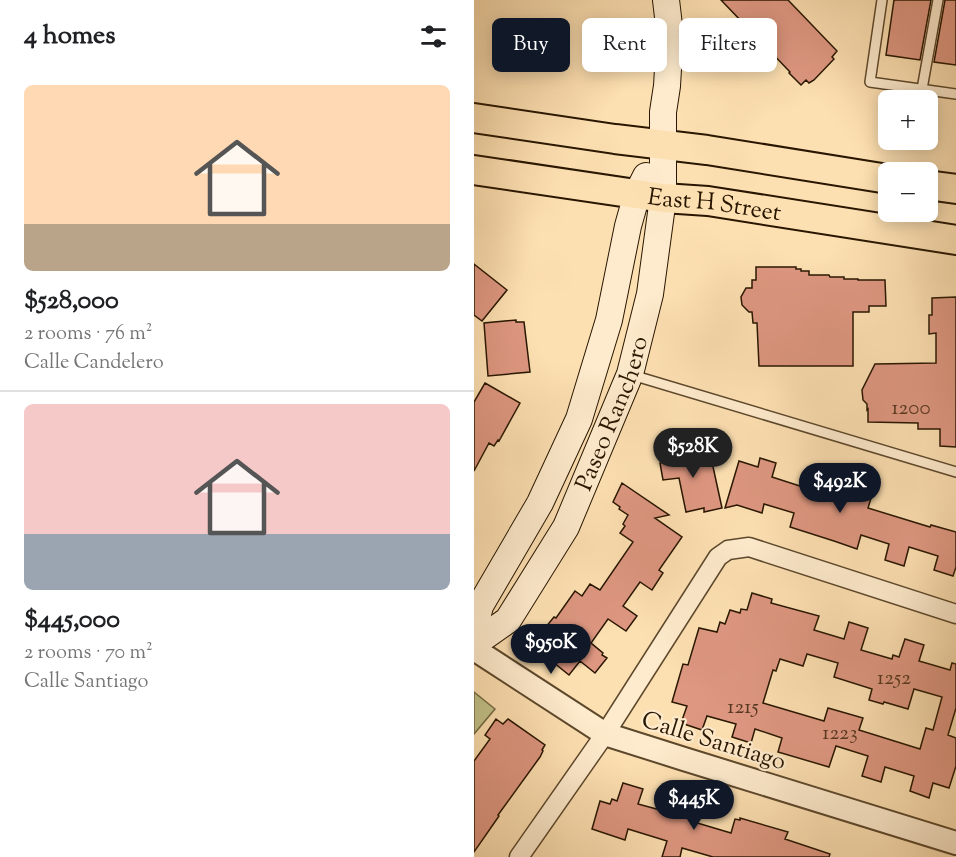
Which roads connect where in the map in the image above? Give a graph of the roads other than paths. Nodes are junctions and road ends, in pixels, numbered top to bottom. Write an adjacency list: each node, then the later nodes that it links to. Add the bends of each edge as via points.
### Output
1 (666, 0): 7 (main road, Paseo Ranchero, via 670,34)
2 (882, 0): 4 (lane, via 870,82)
3 (938, 0): 4 (lane)
4 (922, 89): 5 (lane)
5 (956, 94)
6 (474, 118): 7 (main road, East H Street)
7 (662, 144): 9 (main road, East H Street); 12 (main road, Paseo Ranchero)
8 (474, 170): 12 (main road, East H Street)
9 (878, 177)
10 (938, 187): 11 (main road)
11 (956, 189)
12 (650, 196): 13 (main road, East H Street, via 708,201); 14 (main road, Paseo Ranchero, via 650,294); 17 (main road, Paseo Ranchero, via 628,226 609,320 579,419 540,503 480,606)
13 (956, 240)
14 (630, 374): 15 (lane); 18 (main road, Paseo Ranchero, via 566,527 508,620)
15 (956, 472)
16 (956, 614): 20 (street, via 749,548 728,550 718,557)
17 (474, 631)
18 (474, 644)
19 (474, 650): 20 (street, Calle Santiago)
20 (605, 734): 21 (street, Calle Santiago); 22 (street)
21 (956, 843)
22 (519, 857)

